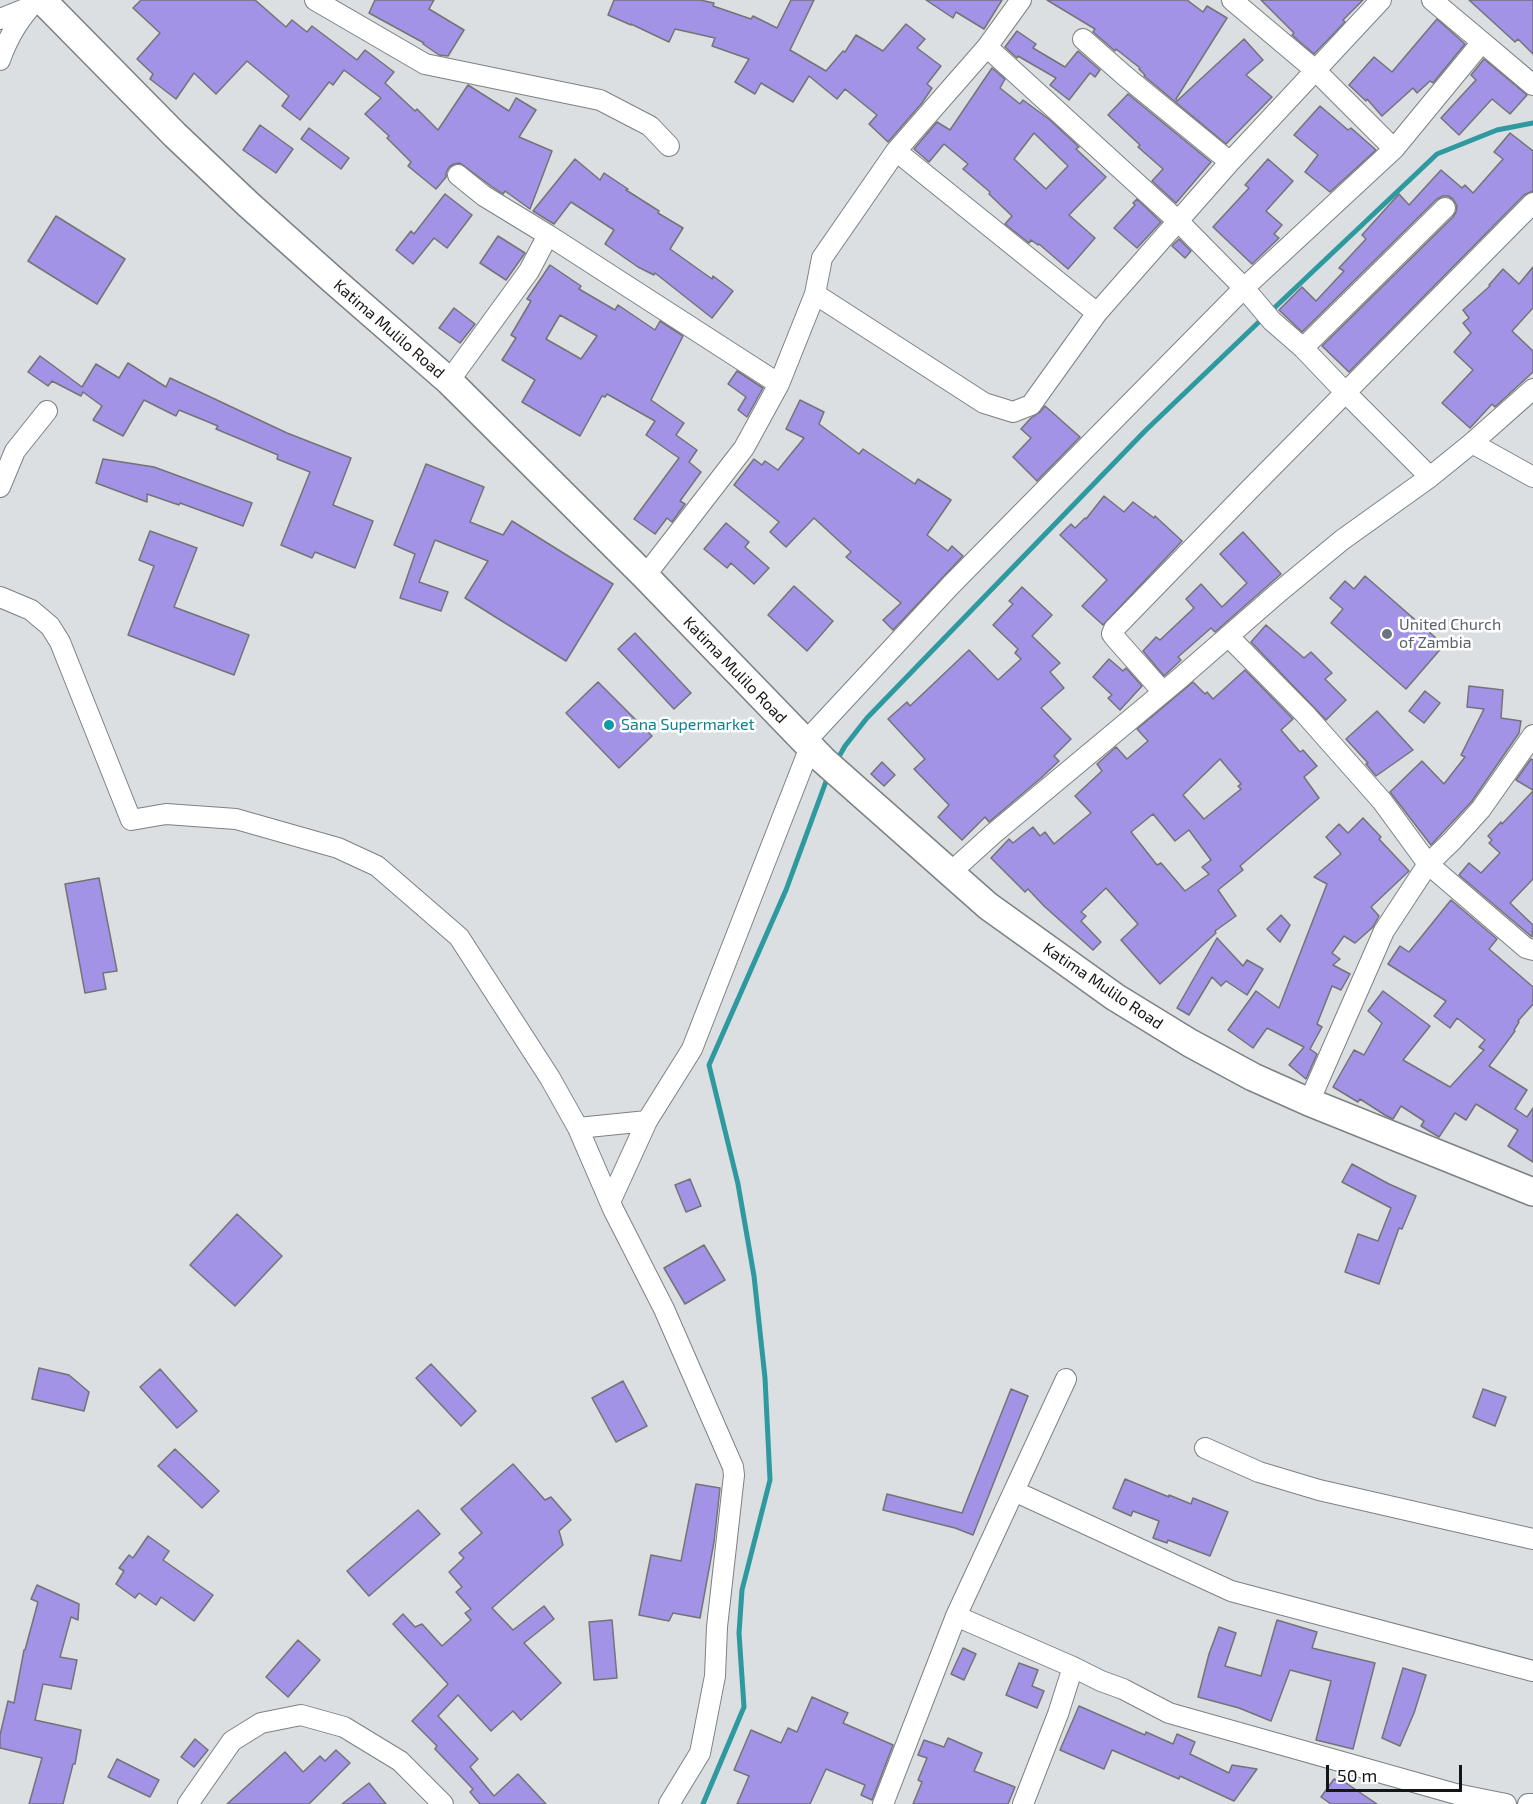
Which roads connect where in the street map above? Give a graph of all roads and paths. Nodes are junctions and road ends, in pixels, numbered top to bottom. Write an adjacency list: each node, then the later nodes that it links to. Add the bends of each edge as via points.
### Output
1 (315, 0): 14 (street, via 424,64 600,100 650,126)
2 (1021, 0): 10 (street)
3 (1232, 0): 12 (street)
4 (1381, 0): 12 (street)
5 (1432, 0): 9 (street)
6 (36, 2): 7 (street); 11 (street, via 24,14); 27 (main road, Katima Mulilo Road, via 241,197)
7 (0, 20)
8 (1083, 39): 17 (street)
9 (1482, 42): 13 (street); 15 (street)
10 (987, 47): 16 (street); 21 (street)
11 (0, 60)
12 (1315, 70): 15 (street); 17 (street)
13 (1533, 85)
14 (669, 146)
15 (1394, 149): 24 (street)
16 (896, 151): 23 (street, via 822,258); 25 (street)
17 (1230, 162): 21 (street)
18 (458, 175): 22 (street, via 484,196)
19 (1533, 203): 30 (street)
20 (1445, 208): 26 (street)
21 (1178, 221): 24 (street); 25 (street)
22 (548, 235): 27 (street, via 529,272); 28 (street)
23 (815, 294): 25 (street, via 984,403 1012,412 1031,405); 28 (street)
24 (1249, 294): 26 (street); 41 (street, via 951,585)
25 (1097, 313)
26 (1303, 348): 30 (street)
27 (448, 381): 36 (main road, Katima Mulilo Road)
28 (779, 384): 36 (street, via 744,448)
29 (1533, 389): 32 (street)
30 (1346, 393): 33 (street); 39 (street, via 1114,629 1112,634)
31 (47, 411): 35 (street, via 15,451)
32 (1472, 443): 33 (street); 34 (street)
33 (1430, 477): 38 (street, via 1342,540)
34 (1533, 477)
35 (0, 487)
36 (645, 576): 41 (main road, Katima Mulilo Road)
37 (0, 597): 47 (street, via 31,610 50,626 60,642 131,820 166,814 236,819 338,848 377,866 459,937)
38 (1228, 636): 39 (street); 42 (street, via 1305,714 1374,793)
39 (1163, 692): 43 (street)
40 (1533, 735): 42 (street, via 1481,808)
41 (819, 756): 43 (main road, Katima Mulilo Road); 46 (street, via 692,1049)
42 (1428, 864): 44 (street); 45 (street, via 1384,931)
43 (950, 873): 45 (main road, Katima Mulilo Road, via 988,906 1115,997 1190,1043)
44 (1533, 950)
45 (1309, 1102): 48 (main road, Katima Mulilo Road)
46 (647, 1121): 47 (street); 49 (street)
47 (578, 1128): 49 (street)
48 (1533, 1192)
49 (610, 1203): 59 (street, via 664,1309 734,1475 717,1627 716,1676 700,1753)
50 (1066, 1379): 52 (street)
51 (1205, 1448): 53 (street, via 1259,1472 1319,1490)
52 (1014, 1491): 54 (street); 56 (street, via 1231,1591)
53 (1533, 1539)
54 (956, 1616): 55 (street); 60 (street)
55 (1073, 1667): 61 (street); 62 (street, via 1169,1713 1435,1788)
56 (1533, 1671)
57 (188, 1804): 58 (street, via 232,1741 261,1723 301,1715 344,1727 400,1761)
58 (443, 1804)
59 (669, 1804)
60 (883, 1804)
61 (1023, 1804)
62 (1506, 1804)
63 (1528, 1804): 64 (street)
64 (1533, 1804)

